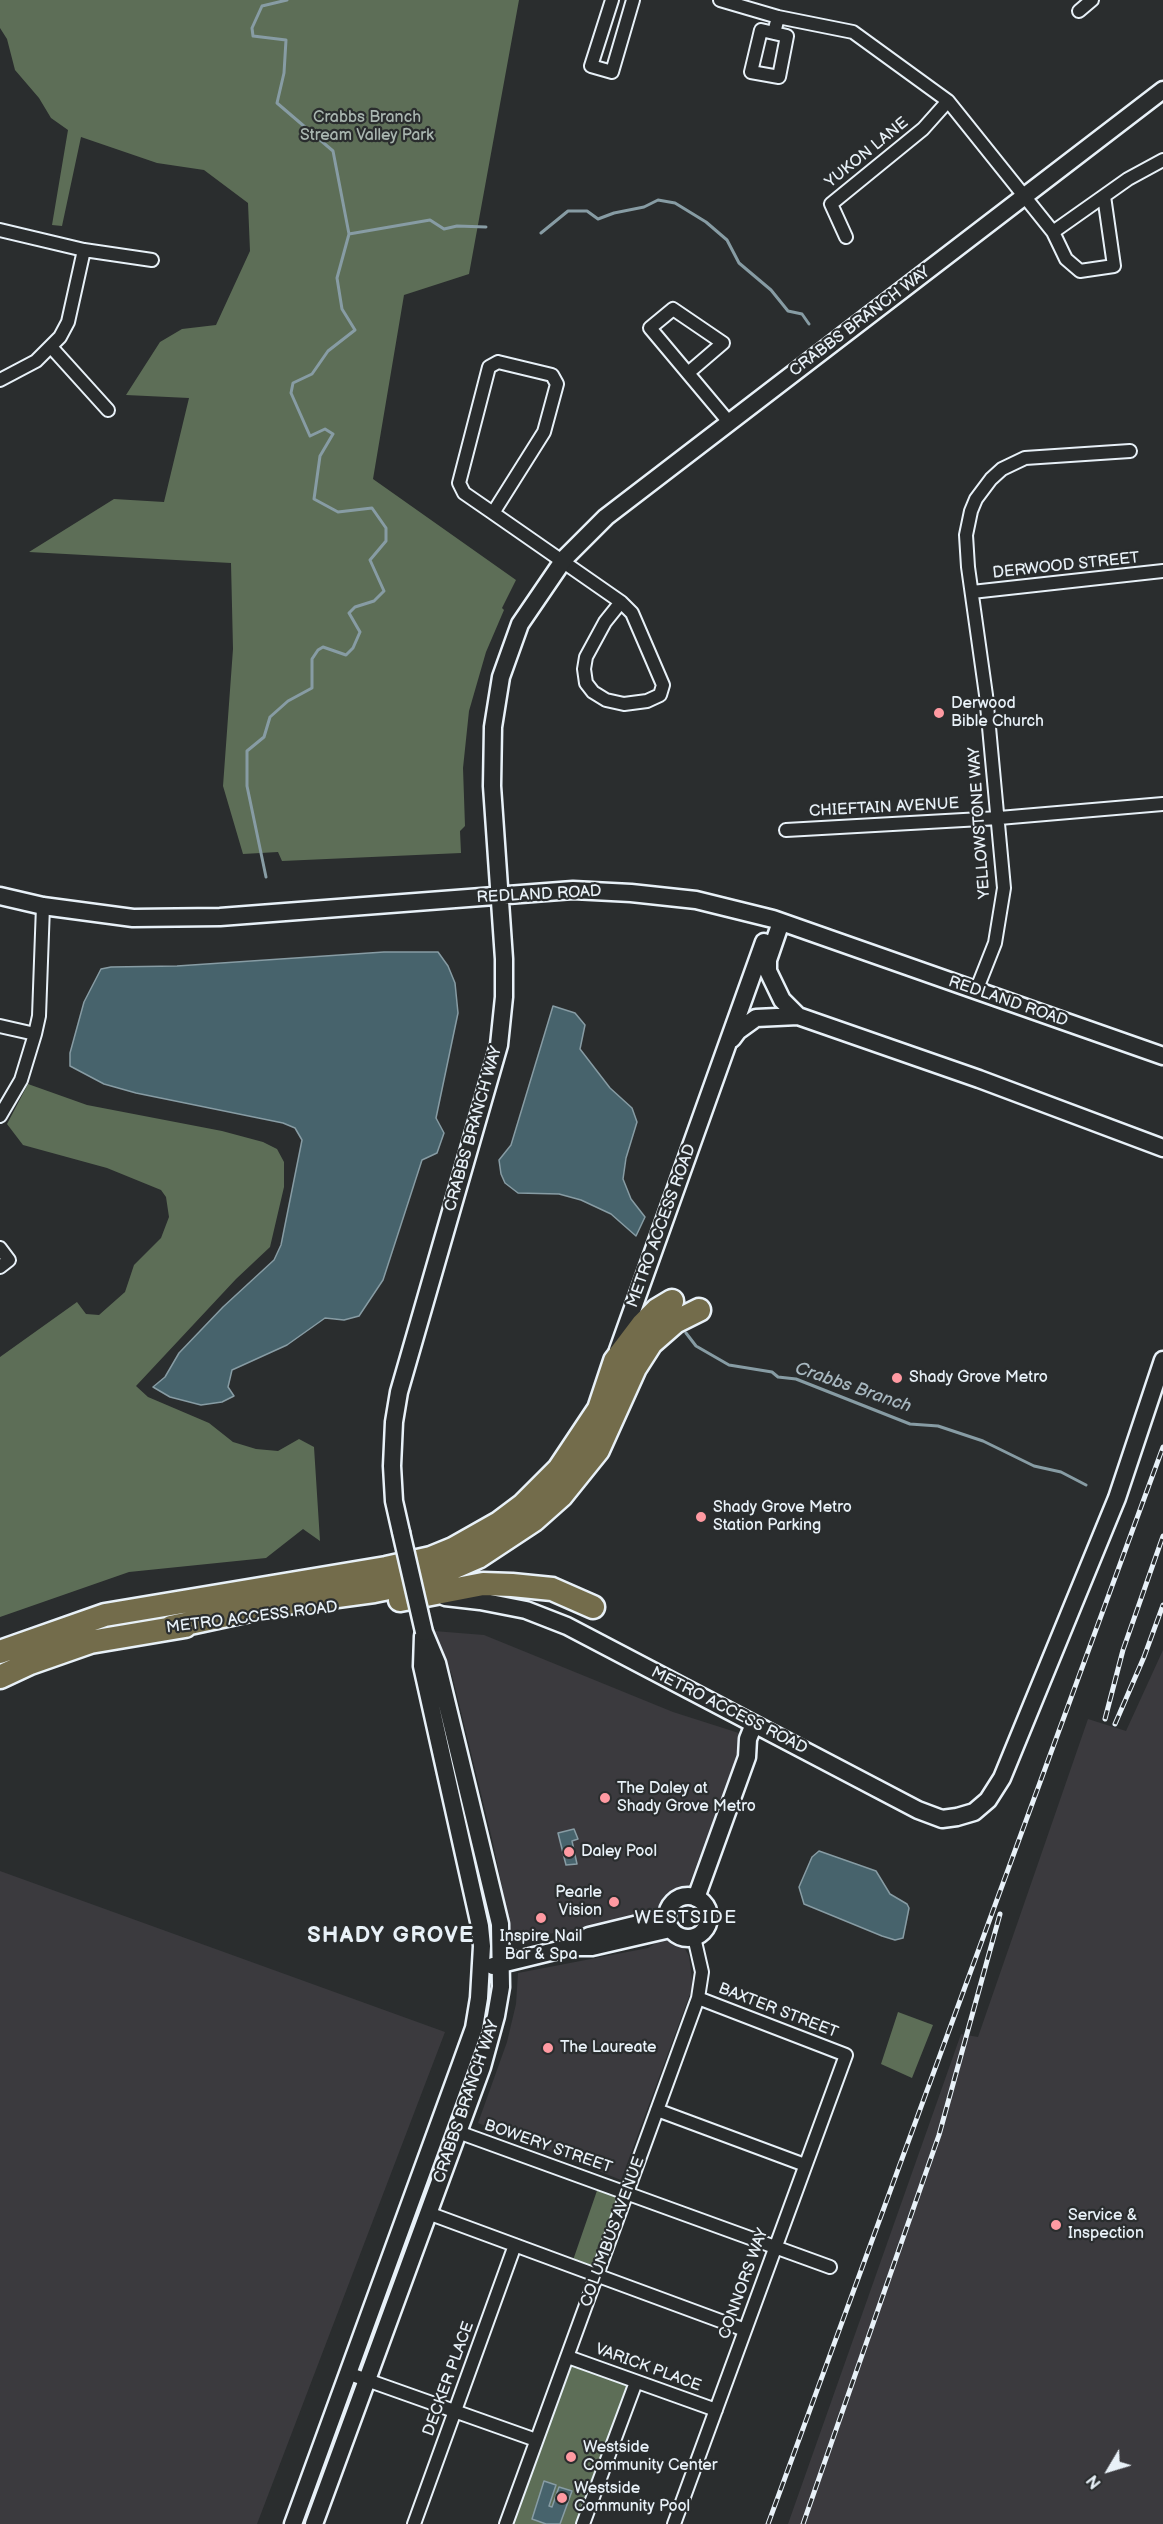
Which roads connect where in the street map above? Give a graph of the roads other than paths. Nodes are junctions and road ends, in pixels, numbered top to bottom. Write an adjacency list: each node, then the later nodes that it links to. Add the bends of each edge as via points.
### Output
1 (612, 0): 2 (street, via 591,66 612,72)
2 (633, 0)
3 (720, 0): 6 (street)
4 (1092, 0): 5 (street)
5 (1079, 11)
6 (778, 17): 7 (street); 9 (street, via 853,32)
7 (774, 33)
8 (1163, 90): 12 (main road, CRABBS BRANCH WAY)
9 (948, 101): 12 (street); 15 (street, YUKON LANE, via 923,129 831,204)
10 (1163, 160): 11 (street)
11 (1104, 196): 14 (street); 14 (street, via 1114,266 1080,271 1066,259)
12 (1023, 198): 14 (street); 22 (main road, CRABBS BRANCH WAY)
13 (0, 230): 16 (street)
14 (1053, 232)
15 (846, 237)
16 (84, 250): 17 (street); 18 (street, via 68,322)
17 (152, 260)
18 (52, 348): 20 (street, via 36,362); 21 (street)
19 (688, 373): 19 (street, via 650,328 673,309 723,343); 22 (street)
20 (0, 380)
21 (108, 410)
22 (728, 421): 25 (main road, CRABBS BRANCH WAY, via 606,517)
23 (1130, 451): 27 (street, YELLOWSTONE WAY, via 1025,458 997,474 983,488 971,512 966,535)
24 (493, 513): 24 (street, via 464,493 459,483 489,367 498,362 552,375 557,384 544,432); 25 (street)
25 (563, 561): 28 (street); 33 (main road, CRABBS BRANCH WAY, via 520,624 501,677 493,727 492,774)
26 (1163, 571): 27 (street, DERWOOD STREET)
27 (972, 592): 30 (street, YELLOWSTONE WAY)
28 (621, 602): 28 (street, via 632,613 663,685 660,695 647,701 624,704 606,700 586,683 586,657)
29 (1163, 804): 30 (street, CHIEFTAIN AVENUE)
30 (999, 818): 31 (street, CHIEFTAIN AVENUE); 36 (street, YELLOWSTONE WAY, via 1003,904 995,943)
31 (786, 830)
32 (0, 896): 34 (main road, REDLAND ROAD)
33 (498, 897): 34 (main road, REDLAND ROAD, via 220,917 133,918); 35 (main road, REDLAND ROAD, via 573,891 631,893 696,900); 53 (main road, CRABBS BRANCH WAY, bridge, via 504,959 499,1045 399,1392 394,1422 393,1490)
34 (43, 906): 39 (street)
35 (776, 920): 36 (main road, REDLAND ROAD); 37 (main road, via 768,971 782,1000); 40 (main road, METRO ACCESS ROAD)
36 (976, 991): 41 (main road, REDLAND ROAD)
37 (798, 1016): 40 (main road, via 756,1018 738,1031); 43 (main road)
38 (0, 1026): 39 (street)
39 (35, 1034): 42 (street, via 21,1080)
40 (728, 1045): 49 (main road, METRO ACCESS ROAD)
41 (1163, 1056)
42 (0, 1116)
43 (1163, 1148)
44 (0, 1248): 45 (street, via 9,1260)
45 (0, 1267)
46 (672, 1301): 49 (highway, via 643,1324)
47 (699, 1310): 52 (highway, via 675,1322 651,1343 635,1368 598,1450 561,1496 534,1520 478,1557 423,1581 278,1604)
48 (1163, 1359): 57 (main road, METRO ACCESS ROAD, via 1117,1498 1002,1778 988,1800 974,1812 934,1817)
49 (615, 1361): 54 (highway, METRO ACCESS ROAD, via 599,1409 559,1469 523,1505 453,1549 386,1568 105,1615)
50 (426, 1596): 51 (highway, via 483,1584 529,1585 569,1594); 52 (highway, METRO ACCESS ROAD); 56 (main road, METRO ACCESS ROAD, via 480,1600 545,1617)
51 (593, 1607)
52 (171, 1627): 55 (highway, METRO ACCESS ROAD, via 90,1642)
53 (424, 1632): 62 (main road, CRABBS BRANCH WAY, via 437,1663 497,1912); 63 (main road, CRABBS BRANCH WAY, via 422,1666 474,1890)
54 (0, 1652)
55 (0, 1677)
56 (754, 1724): 57 (main road, METRO ACCESS ROAD); 58 (main road)
57 (779, 1736): 58 (main road)
58 (747, 1757): 59 (main road)
59 (696, 1898): 60 (main road, via 679,1898 670,1906); 61 (main road, via 705,1905 709,1916 703,1931)
60 (668, 1923): 61 (main road, via 681,1937); 62 (main road, via 592,1947 571,1947)
61 (694, 1937): 64 (street, COLUMBUS AVENUE, via 702,1972)
62 (502, 1964): 63 (main road); 67 (main road, CRABBS BRANCH WAY, via 496,2016)
63 (482, 1969): 77 (main road, CRABBS BRANCH WAY, via 474,2028)
64 (698, 1998): 65 (street, BAXTER STREET); 66 (street, COLUMBUS AVENUE)
65 (846, 2055): 68 (street, CONNORS WAY)
66 (657, 2110): 68 (street); 69 (street, COLUMBUS AVENUE)
67 (458, 2132): 69 (street, BOWERY STREET); 70 (main road, CRABBS BRANCH WAY)
68 (806, 2165): 72 (street, CONNORS WAY)
69 (627, 2192): 72 (street, BOWERY STREET); 74 (street, COLUMBUS AVENUE)
70 (428, 2213): 71 (street); 78 (main road, CRABBS BRANCH WAY)
71 (515, 2245): 74 (street); 81 (street, DECKER PLACE)
72 (775, 2248): 73 (street, BOWERY STREET); 75 (street, CONNORS WAY)
73 (830, 2267)
74 (597, 2275): 75 (street); 76 (street, COLUMBUS AVENUE)
75 (745, 2330): 80 (street, CONNORS WAY)
76 (568, 2357): 79 (street, VARICK PLACE); 82 (street, COLUMBUS AVENUE)
77 (350, 2374): 78 (street); 83 (main road, CRABBS BRANCH WAY)
78 (368, 2380): 81 (street); 84 (main road, CRABBS BRANCH WAY)
79 (636, 2382): 80 (street, VARICK PLACE); 87 (street)
80 (716, 2410): 88 (street, CONNORS WAY)
81 (455, 2411): 82 (street); 85 (street, DECKER PLACE)
82 (536, 2440): 86 (street, COLUMBUS AVENUE)
83 (293, 2524)
84 (314, 2524)
85 (414, 2524)
86 (506, 2524)
87 (583, 2524)
88 (674, 2524)

